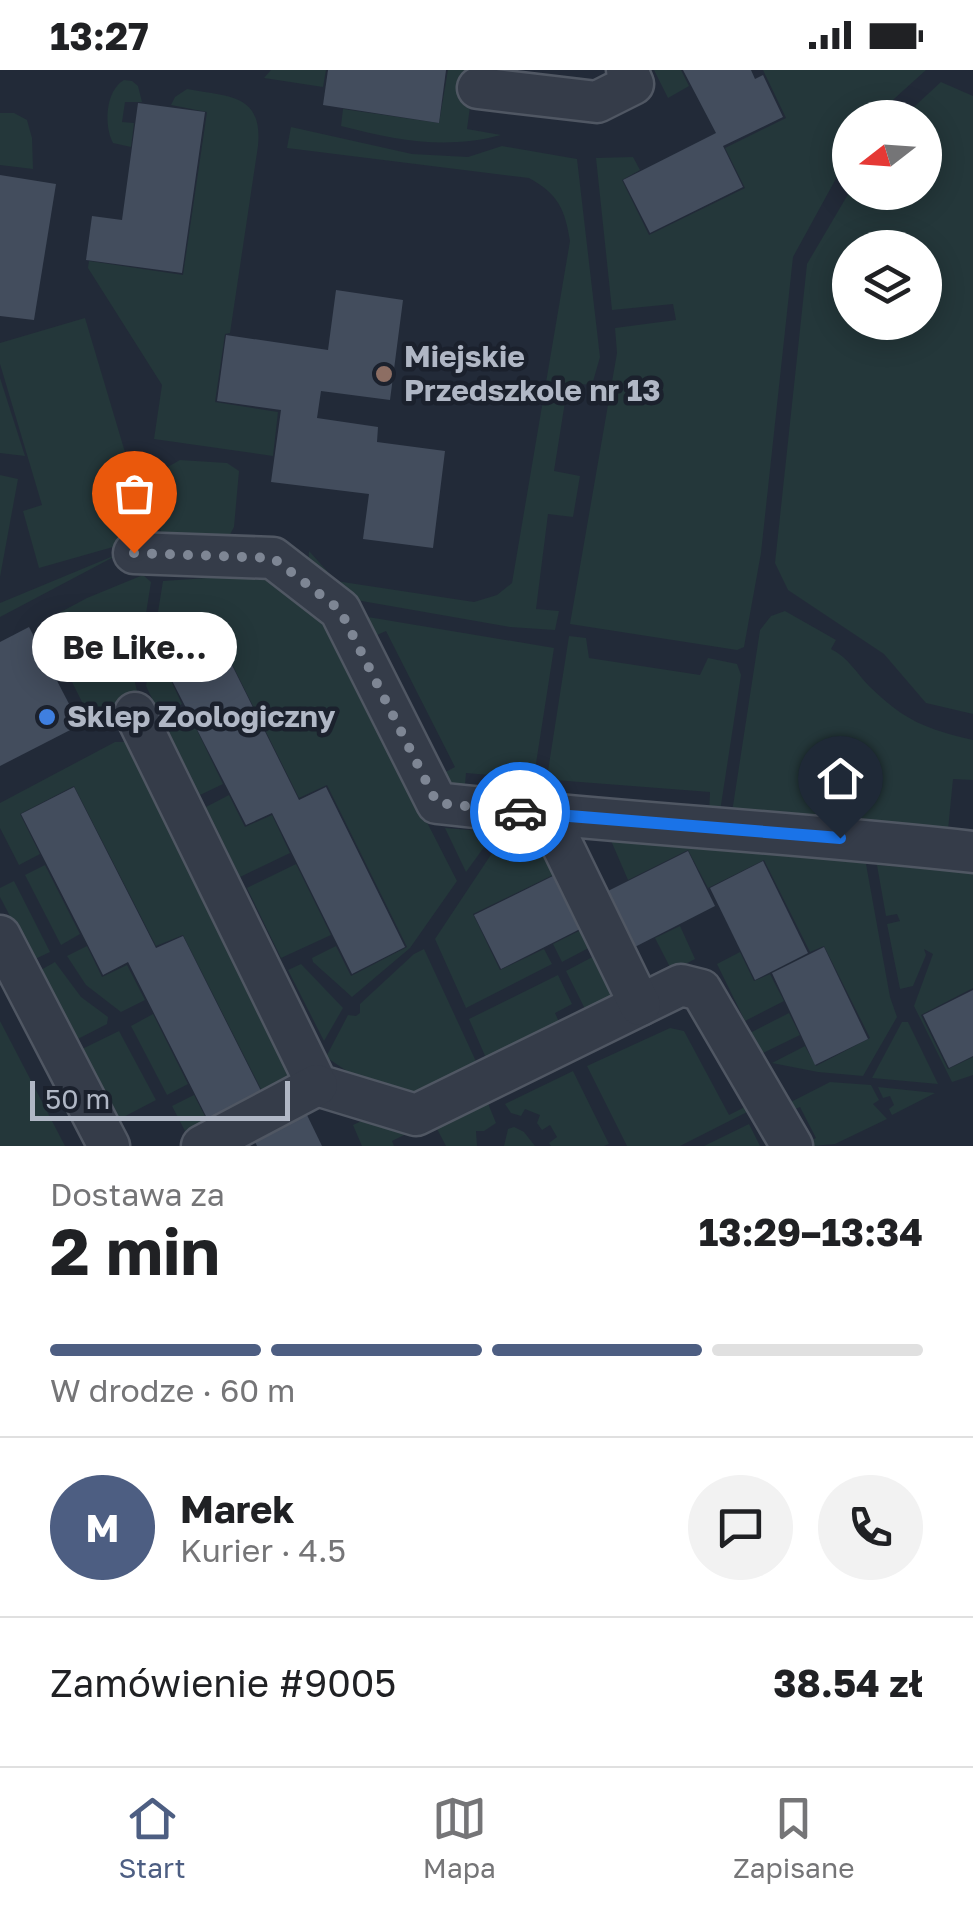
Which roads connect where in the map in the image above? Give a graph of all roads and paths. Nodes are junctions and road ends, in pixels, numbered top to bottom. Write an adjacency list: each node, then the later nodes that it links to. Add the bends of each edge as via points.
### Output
1 (626, 70): 2 (street, via 633,84 597,102)
2 (478, 88)
3 (134, 553): 5 (street, via 273,558 340,610 437,803)
4 (135, 713): 9 (street)
5 (548, 816): 6 (street); 8 (street)
6 (973, 852)
7 (0, 936): 10 (street)
8 (640, 1005): 9 (street, via 416,1114); 12 (street, via 681,985 701,990)
9 (317, 1085): 11 (street)
10 (109, 1146)
11 (202, 1146)
12 (792, 1146)

